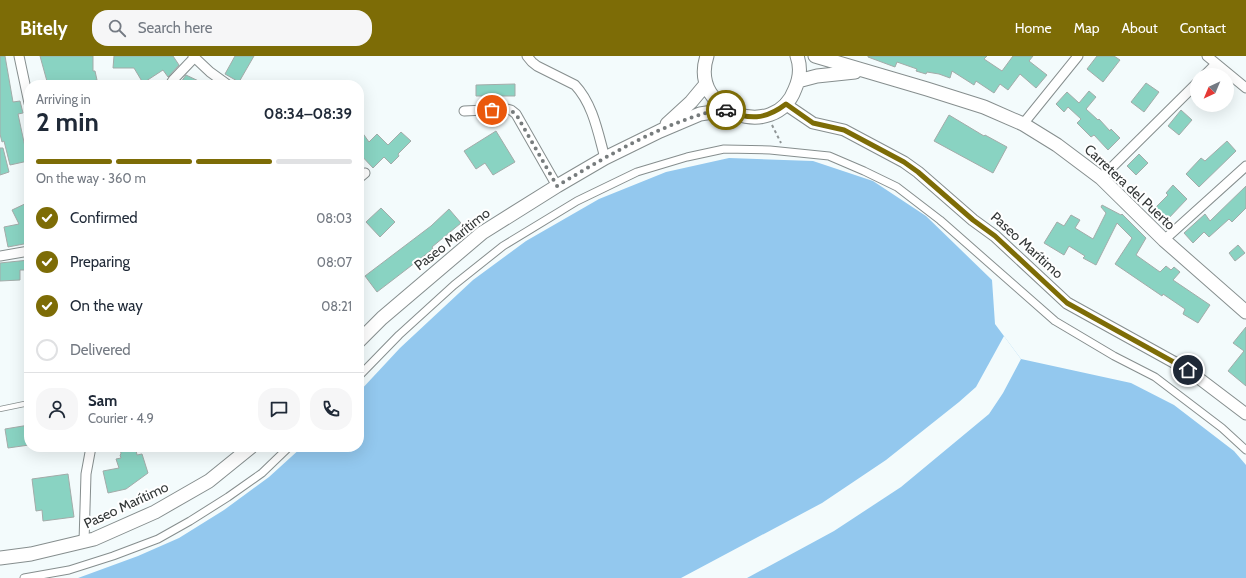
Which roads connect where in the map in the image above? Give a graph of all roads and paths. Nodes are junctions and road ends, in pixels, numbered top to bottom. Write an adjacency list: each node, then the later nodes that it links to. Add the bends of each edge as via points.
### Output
1 (19, 56): 12 (street)
2 (527, 56): 26 (street, via 537,66 580,90 592,112)
3 (706, 56): 16 (main road)
4 (797, 56): 15 (main road, via 800,70)
5 (815, 56): 11 (main road, Carretera del Puerto)
6 (1078, 56): 23 (street)
7 (1207, 56): 9 (street)
8 (194, 57): 13 (street); 14 (street)
9 (1216, 64): 10 (street); 17 (street)
10 (1212, 68)
11 (865, 72): 15 (main road, Carretera del Puerto, via 838,73); 23 (main road, Carretera del Puerto, via 984,107)
12 (24, 80)
13 (173, 80)
14 (221, 80)
15 (798, 81): 19 (main road, via 794,94)
16 (706, 84): 20 (main road, via 717,103); 24 (main road, Paseo Marítimo)
17 (1246, 88)
18 (1190, 90): 28 (street)
19 (786, 104): 22 (main road); 38 (street, Paseo Marítimo, via 813,123 844,130 904,162 995,236 1067,303 1188,370)
20 (726, 110): 22 (main road, via 739,116 754,118); 24 (main road, Paseo Marítimo, via 700,114)
21 (464, 111): 29 (street, via 507,109 516,114)
22 (768, 115): 25 (path)
23 (1023, 124): 28 (main road, Carretera del Puerto, via 1058,145)
24 (660, 131): 26 (main road, Paseo Marítimo)
25 (785, 151): 35 (street, via 724,149 687,157 637,172 577,200 503,246 454,285); 39 (street, via 829,156 897,187 940,220 1055,322 1155,377 1222,428)
26 (605, 158): 29 (main road, Paseo Marítimo)
27 (1246, 166): 30 (street)
28 (1101, 178): 30 (main road, Carretera del Puerto)
29 (557, 186): 34 (main road, Paseo Marítimo, via 482,233)
30 (1164, 240): 33 (main road, Carretera del Puerto)
31 (24, 252): 32 (street)
32 (0, 256)
33 (1246, 312)
34 (364, 336)
35 (364, 371)
36 (24, 404): 37 (lane)
37 (0, 409)
38 (1246, 414)
39 (1246, 450)
40 (90, 452): 43 (street, via 86,474)
41 (245, 452): 43 (main road, Paseo Marítimo, via 209,481 155,512)
42 (284, 452): 45 (street, via 262,473 228,497 158,539 69,570)
43 (84, 542): 44 (main road, Paseo Marítimo)
44 (0, 558)
45 (24, 578)

